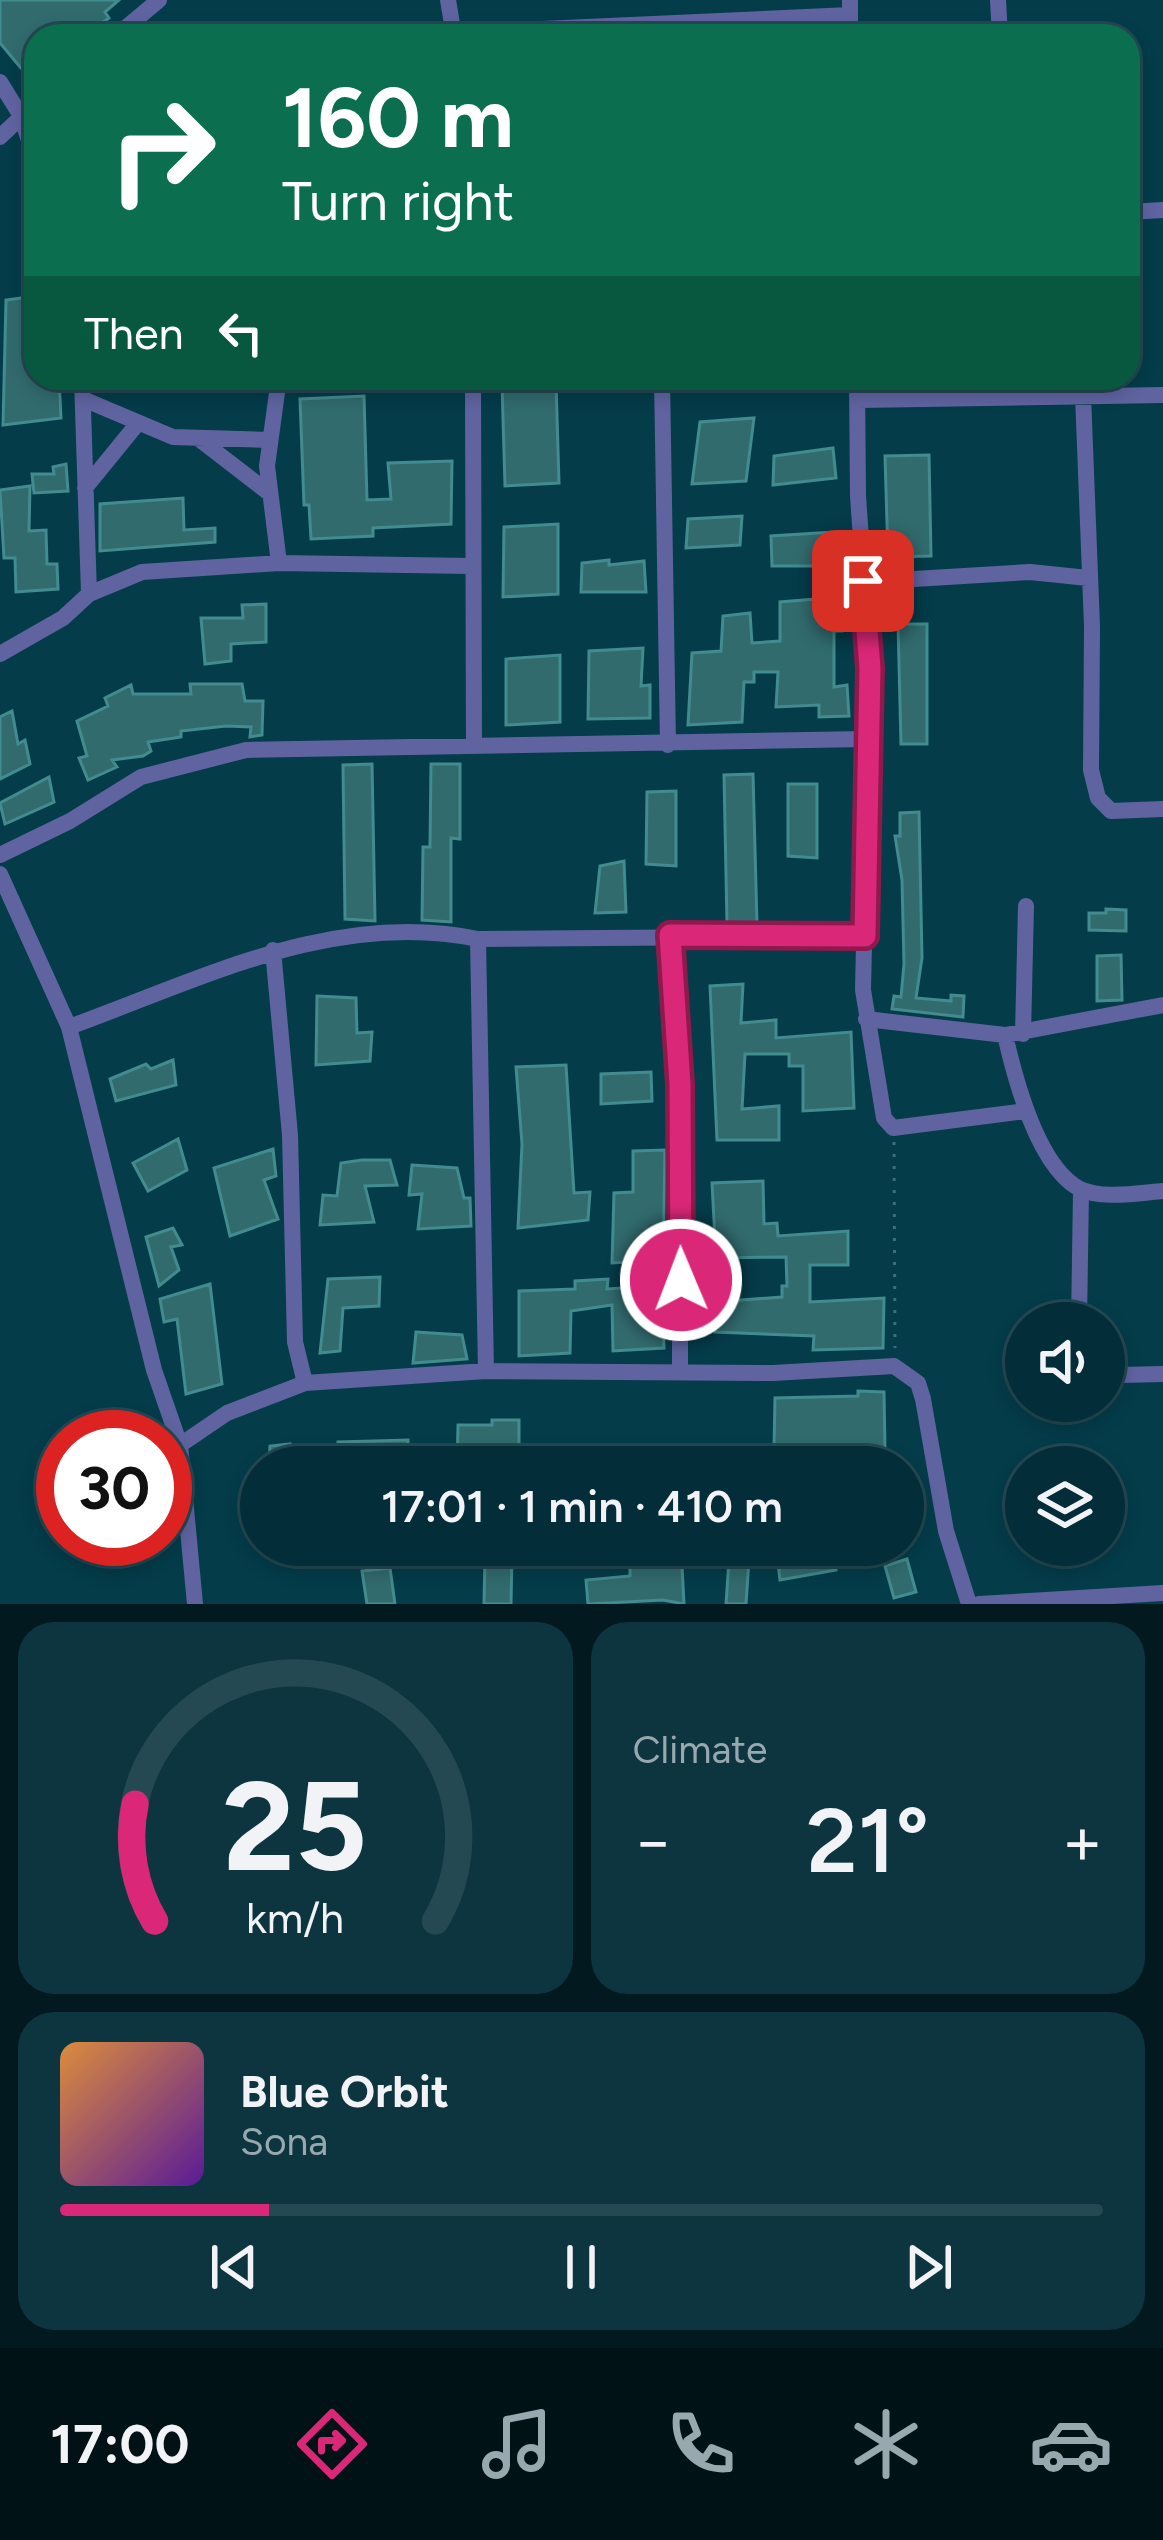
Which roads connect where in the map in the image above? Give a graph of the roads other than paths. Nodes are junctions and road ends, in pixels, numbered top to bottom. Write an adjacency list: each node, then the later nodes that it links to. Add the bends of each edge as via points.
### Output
1 (159, 0): 3 (street)
2 (850, 8): 4 (street)
3 (130, 24)
4 (709, 24)
5 (0, 82): 7 (street)
6 (24, 114): 7 (street)
7 (21, 116): 8 (street); 9 (street)
8 (24, 125)
9 (0, 136)
10 (83, 390): 17 (street)
11 (277, 390): 21 (street)
12 (473, 390): 25 (street)
13 (662, 390): 31 (street)
14 (858, 390): 18 (street)
15 (1083, 395): 16 (street); 18 (street); 26 (street)
16 (1163, 395)
17 (83, 399): 19 (street); 22 (street)
18 (858, 400): 27 (street)
19 (139, 423): 20 (street); 22 (street)
20 (197, 438): 21 (street); 23 (street)
21 (270, 440): 23 (street)
22 (86, 488): 28 (street)
23 (269, 493): 24 (street)
24 (279, 562): 25 (street); 28 (street, via 142,572)
25 (471, 566): 32 (street)
26 (1088, 578): 27 (street, via 1030,572); 33 (street, via 1090,770 1098,798 1112,811)
27 (863, 581): 30 (street)
28 (89, 594): 29 (street)
29 (0, 654)
30 (867, 740): 31 (street); 38 (street)
31 (668, 745): 32 (street)
32 (474, 746): 34 (street, via 246,751 183,763 141,777)
33 (1163, 809)
34 (0, 855)
35 (0, 874): 43 (street)
36 (1026, 906): 44 (street)
37 (670, 935): 38 (street); 39 (street); 50 (street, via 680,1084)
38 (865, 936): 42 (street)
39 (478, 939): 40 (street, via 365,935); 49 (street)
40 (273, 950): 43 (street); 53 (street, via 290,1135 295,1342)
41 (1163, 1005): 44 (street)
42 (866, 1019): 44 (street); 45 (street, via 892,1129)
43 (69, 1027): 54 (street)
44 (1014, 1035): 45 (street)
45 (1026, 1111): 46 (street)
46 (1081, 1191): 47 (street); 48 (street)
47 (1163, 1191)
48 (1079, 1302)
49 (486, 1372): 50 (street); 53 (street)
50 (680, 1372): 59 (street, via 894,1366 918,1383)
51 (1163, 1374): 52 (street)
52 (1125, 1375)
53 (305, 1383): 55 (street, via 227,1413)
54 (168, 1410)
55 (192, 1437)
56 (191, 1566): 58 (street)
57 (1163, 1593): 61 (street)
58 (194, 1604)
59 (969, 1604)
60 (979, 1604): 61 (street)
61 (990, 1604)

